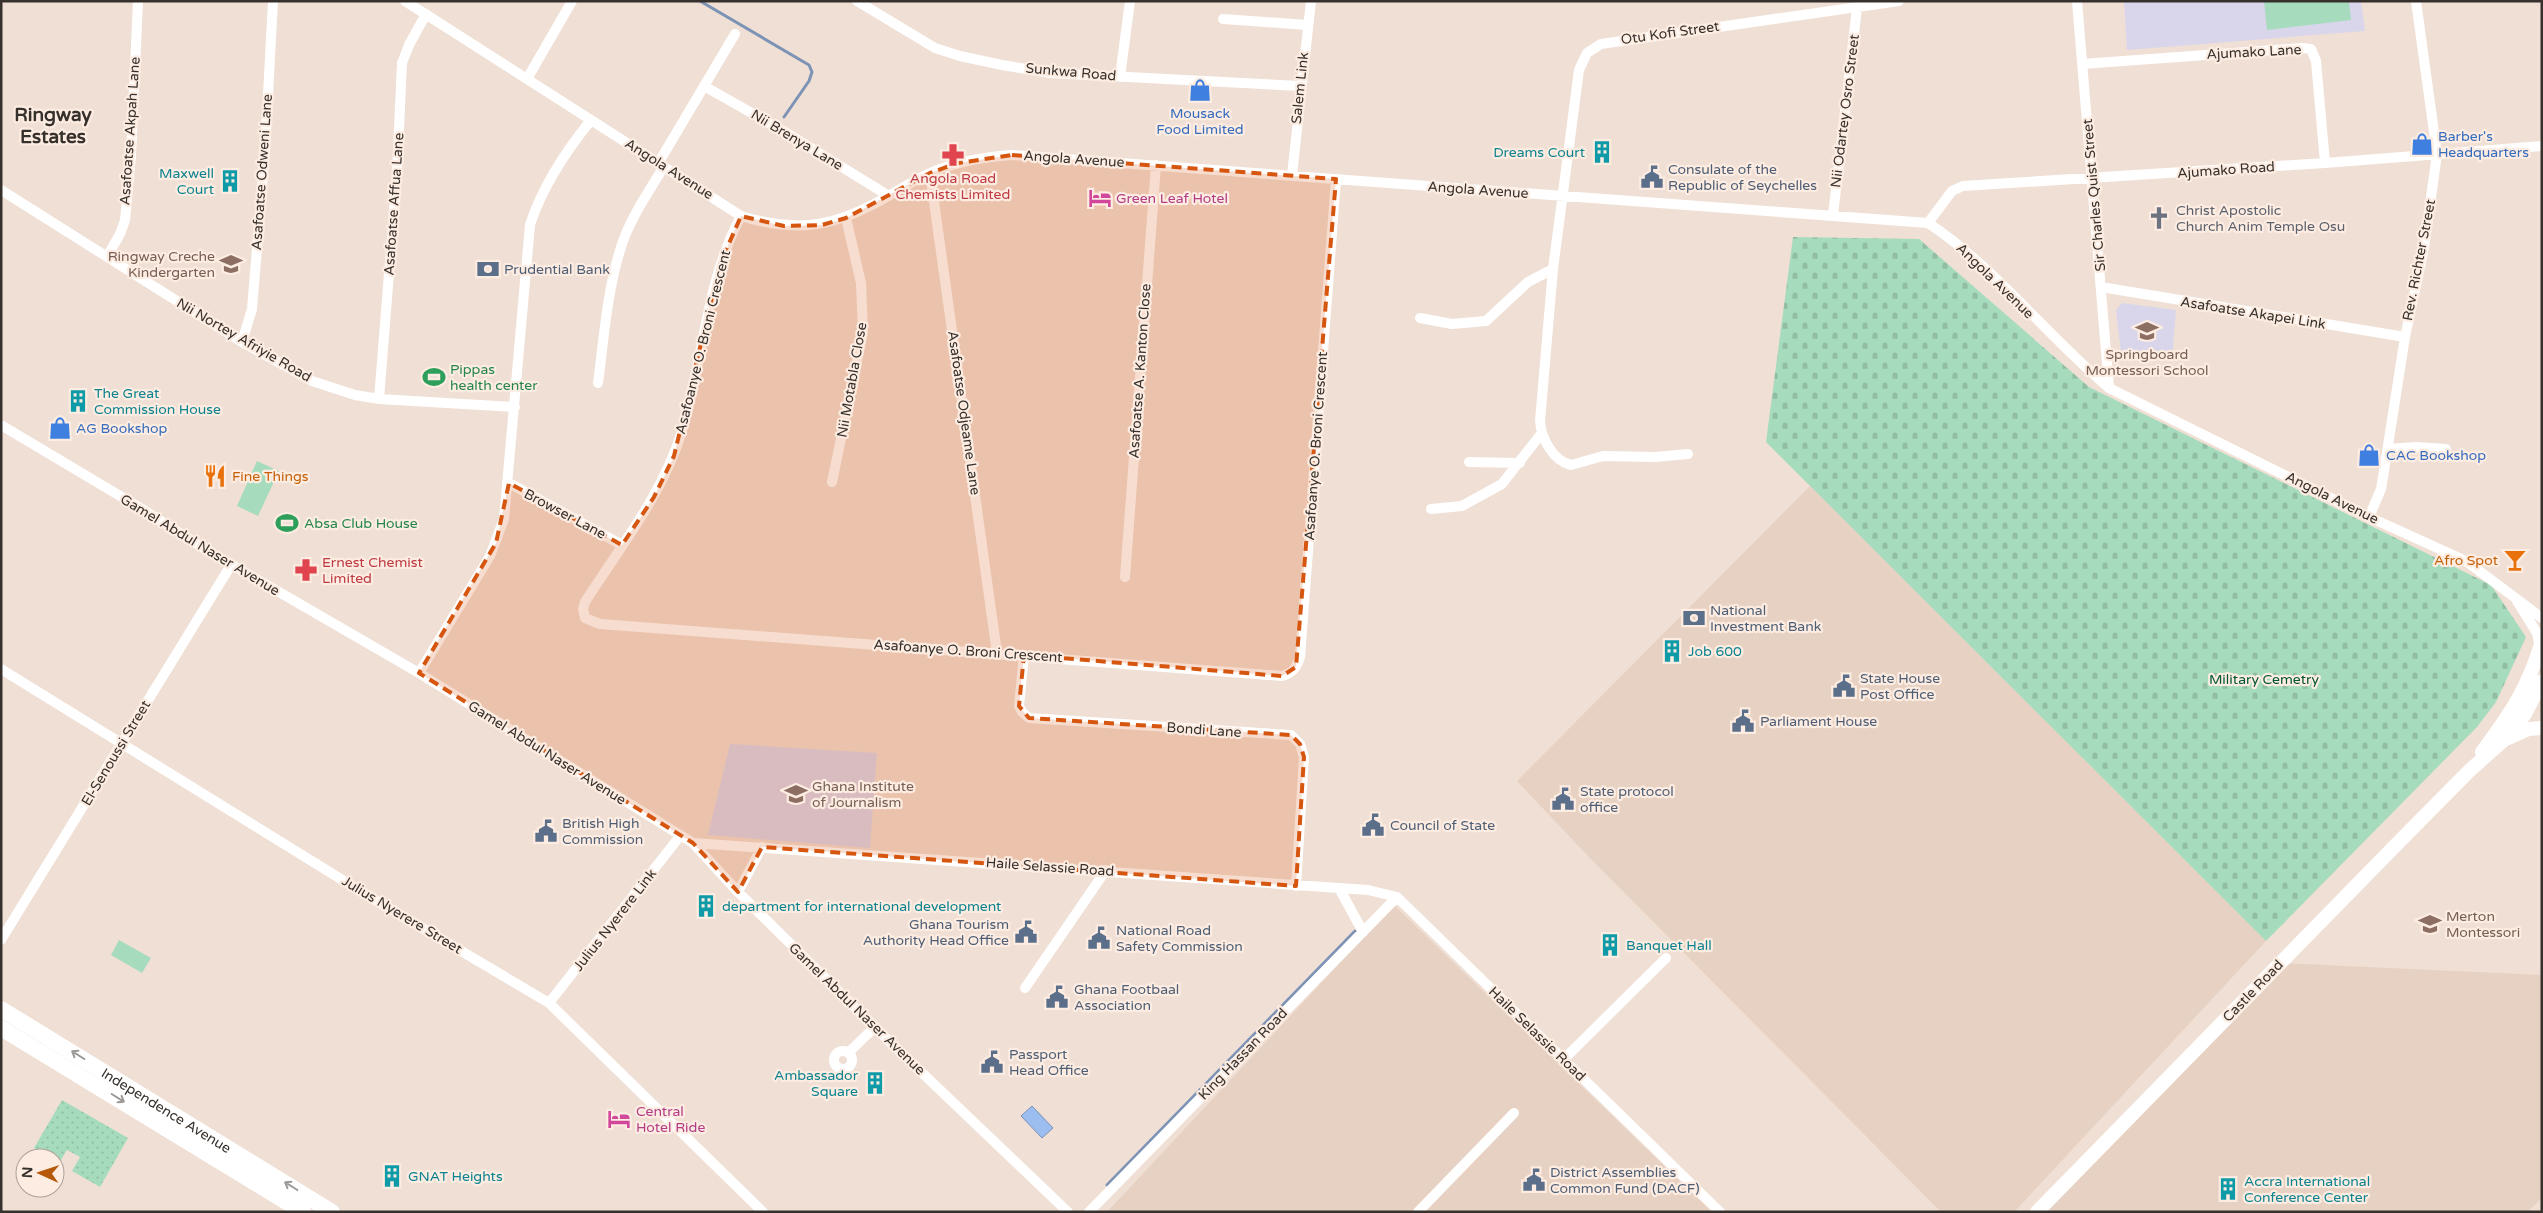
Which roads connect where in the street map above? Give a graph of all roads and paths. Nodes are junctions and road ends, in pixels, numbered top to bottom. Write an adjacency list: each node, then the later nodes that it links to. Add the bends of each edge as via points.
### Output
1 (138, 1): 38 (street, Asafoatse Akpah Lane, via 125,220)
2 (272, 1): 43 (street, Asafoatse Odweni Lane, via 265,151 252,309)
3 (405, 1): 12 (street, Angola Avenue)
4 (572, 1): 18 (street)
5 (857, 1): 17 (street, Sunkwa Road, via 935,48 960,56 1050,72)
6 (1130, 1): 17 (street)
7 (1311, 1): 14 (street, Salem Link)
8 (1899, 1): 11 (street, Otu Kofi Street)
9 (2077, 1): 16 (street, Sir Charles Quist Street)
10 (2416, 1): 23 (street, Rev. Richter Street)
11 (1857, 8): 33 (street, Otu Kofi Street, via 1601,44 1587,53 1579,70); 34 (street, Nii Odartey Osro Street)
12 (426, 14): 18 (street, Angola Avenue); 46 (street, Asafoatse Affua Lane, via 402,63 397,173)
13 (1223, 18): 14 (street)
14 (1307, 24): 20 (street, Salem Link)
15 (735, 34): 19 (street)
16 (2082, 64): 24 (street, Ajumako Lane, via 2311,49 2316,60); 30 (street, Sir Charles Quist Street)
17 (1120, 76): 20 (street, Sunkwa Road)
18 (528, 79): 21 (street, Angola Avenue)
19 (704, 86): 25 (street); 32 (street, Nii Brenya Lane)
20 (1300, 86): 28 (street, Salem Link)
21 (591, 120): 25 (street, Angola Avenue); 47 (street, via 564,159 530,226)
22 (2542, 146): 23 (street, Ajumako Road)
23 (2437, 154): 24 (street, Ajumako Road); 42 (street, Rev. Richter Street, via 2424,248)
24 (2325, 163): 30 (street, Ajumako Road)
25 (662, 164): 35 (street, Angola Avenue); 44 (street, via 621,246)
26 (1156, 165): 27 (street, Angola Avenue, via 1012,155 958,163); 28 (street, Angola Avenue); 61 (street, Asafoatse A. Kanton Close)
27 (930, 173): 32 (street, Angola Avenue); 65 (street, Asafoatse Odjeame Lane)
28 (1292, 175): 29 (street, Angola Avenue)
29 (1336, 179): 33 (street, Angola Avenue); 66 (street, Asafoanye O. Broni Crescent, via 1300,657 1296,667 1282,676)
30 (2092, 179): 37 (street, Ajumako Road, via 1963,186 1952,191); 40 (street, Sir Charles Quist Street)
31 (1, 190): 38 (street, Nii Nortey Afriyie Road)
32 (889, 196): 36 (street, Angola Avenue)
33 (1561, 196): 34 (street, Angola Avenue); 39 (street, Otu Kofi Street)
34 (1833, 215): 37 (street, Angola Avenue)
35 (741, 216): 36 (street, Angola Avenue, via 766,224 800,227); 59 (street, Asafoanye O. Broni Crescent, via 722,258 674,456 654,497)
36 (846, 218): 55 (street, Nii Motabla Close, via 861,284 863,332)
37 (1928, 223): 45 (street, Angola Avenue, via 1961,246 2080,364)
38 (107, 257): 43 (street, Nii Nortey Afriyie Road)
39 (1553, 269): 41 (street, via 1528,282 1486,321 1452,324); 49 (street, Otu Kofi Street)
40 (2102, 287): 42 (street, Asafoatse Akapei Link); 45 (street, Sir Charles Quist Street)
41 (1420, 318)
42 (2404, 337): 50 (street, Rev. Richter Street)
43 (242, 342): 46 (street, Nii Nortey Afriyie Road, via 312,381)
44 (598, 383)
45 (2109, 388): 58 (street, Angola Avenue)
46 (379, 399): 47 (street, Nii Nortey Afriyie Road)
47 (515, 407): 56 (street)
48 (1, 425): 60 (street, Gamel Abdul Naser Avenue)
49 (1541, 434): 52 (street, via 1550,449 1571,465 1603,456); 54 (street)
50 (2388, 449): 51 (street); 58 (street, Rev. Richter Street, via 2381,489)
51 (2446, 450)
52 (1688, 454)
53 (1469, 462): 54 (street)
54 (1520, 463): 57 (street, via 1502,484 1479,498 1462,506)
55 (832, 482)
56 (509, 484): 59 (street, Browser Lane); 68 (street, via 504,519 496,543)
57 (1431, 509)
58 (2369, 516): 62 (street, Angola Avenue, via 2466,561)
59 (622, 545): 65 (street, Asafoanye O. Broni Crescent, via 583,609 585,618 600,624)
60 (231, 565): 68 (street, Gamel Abdul Naser Avenue); 75 (street, El-Senoussi Street)
61 (1125, 577)
62 (2513, 597): 63 (street, Angola Avenue); 64 (street, Angola Avenue)
63 (2542, 618)
64 (2541, 644): 70 (main road)
65 (997, 653): 66 (street, Asafoanye O. Broni Crescent)
66 (1024, 655): 81 (street, Bondi Lane, via 1019,706 1029,718 1291,736 1300,744 1304,757)
67 (1, 669): 75 (street, Julius Nyerere Street)
68 (418, 673): 77 (street, Gamel Abdul Naser Avenue)
69 (2542, 681): 70 (main road)
70 (2532, 699): 71 (main road)
71 (2519, 711): 72 (main road); 74 (main road, Castle Road); 76 (main road, Castle Road)
72 (2542, 721)
73 (2542, 728): 74 (main road, via 2528,729)
74 (2505, 739): 76 (main road, Castle Road)
75 (123, 743): 86 (street, El-Senoussi Street); 89 (street, Julius Nyerere Street, via 370,897)
76 (2469, 771): 103 (main road, Castle Road)
77 (680, 836): 78 (street, Gamel Abdul Naser Avenue); 89 (street, Julius Nyerere Link)
78 (693, 842): 79 (street, Haile Selassie Road); 83 (street, Gamel Abdul Naser Avenue)
79 (762, 847): 80 (street, Haile Selassie Road); 83 (street)
80 (1106, 870): 81 (street, Haile Selassie Road); 88 (street)
81 (1296, 886): 82 (street, Haile Selassie Road)
82 (1339, 888): 84 (street, Haile Selassie Road, via 1382,892); 85 (street)
83 (738, 892): 91 (street, Gamel Abdul Naser Avenue)
84 (1397, 897): 85 (street, King Hassan Road); 94 (street, Haile Selassie Road)
85 (1363, 932): 100 (street, King Hassan Road)
86 (1, 940)
87 (1666, 958): 94 (street)
88 (1026, 988)
89 (549, 1003): 98 (street, Julius Nyerere Street)
90 (1, 1009): 97 (main road, Independence Avenue, one-way to 90)
91 (875, 1027): 93 (street); 99 (street, Gamel Abdul Naser Avenue)
92 (1, 1028): 96 (main road, Independence Avenue, one-way to 96)
93 (848, 1053)
94 (1564, 1059): 102 (street, Haile Selassie Road)
95 (1514, 1113): 101 (street)
96 (303, 1212)
97 (332, 1212)
98 (763, 1212)
99 (1068, 1212)
100 (1089, 1212)
101 (1418, 1212)
102 (1720, 1212)
103 (2037, 1212)

